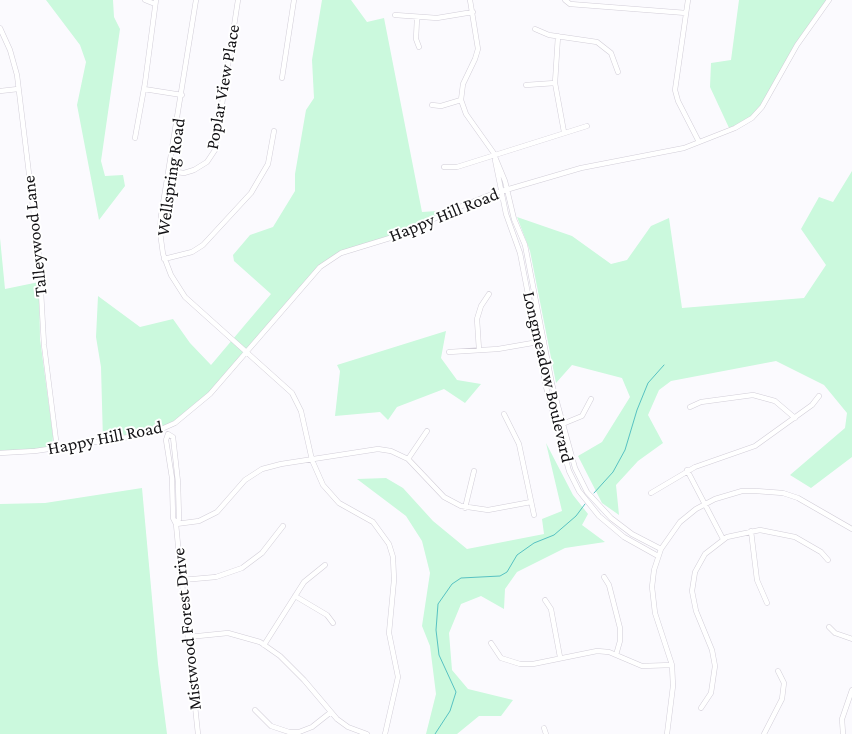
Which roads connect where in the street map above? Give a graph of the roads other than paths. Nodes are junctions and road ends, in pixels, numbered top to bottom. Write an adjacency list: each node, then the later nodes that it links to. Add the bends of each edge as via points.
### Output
1 (145, 0): 9 (street)
2 (196, 0): 25 (street, Wellspring Road)
3 (238, 0): 35 (street, Poplar View Place, via 215,150 207,162 194,170)
4 (294, 0): 19 (street)
5 (470, 0): 10 (street)
6 (565, 0): 11 (street, via 570,4)
7 (688, 0): 11 (street)
8 (830, 0): 32 (street, Happy Hill Road, via 797,45 757,113 735,128)
9 (155, 2): 23 (street)
10 (473, 12): 13 (street); 26 (street, via 478,49 463,84)
11 (686, 13): 32 (street, via 675,90)
12 (395, 15): 13 (street)
13 (416, 18): 17 (street)
14 (0, 28): 22 (street, Talleywood Lane, via 14,65)
15 (535, 28): 16 (street)
16 (558, 36): 18 (street, via 597,42 611,53); 20 (street)
17 (419, 46)
18 (618, 72)
19 (282, 78)
20 (555, 84): 21 (street); 30 (street)
21 (526, 85)
22 (18, 89): 24 (street); 54 (street, Talleywood Lane, via 39,256 44,345)
23 (144, 89): 25 (street); 31 (street)
24 (0, 91)
25 (182, 95): 35 (street, Wellspring Road)
26 (462, 100): 27 (street); 33 (street, via 466,114)
27 (432, 105)
28 (587, 126): 30 (street)
29 (274, 131): 38 (street, via 268,164 251,192 203,245 192,252)
30 (564, 132): 33 (street)
31 (135, 138)
32 (699, 142): 36 (street, Happy Hill Road, via 648,156 581,168)
33 (495, 157): 34 (street, via 457,167); 36 (street, Longmeadow Boulevard); 37 (street, Longmeadow Boulevard)
34 (444, 167)
35 (170, 171): 38 (street, Wellspring Road, via 160,225)
36 (508, 189): 37 (street, Happy Hill Road); 40 (street, Longmeadow Boulevard, via 514,219 527,255)
37 (501, 191): 41 (street, Longmeadow Boulevard, via 520,253); 43 (street, Happy Hill Road, via 465,204 403,234 333,257 320,267)
38 (164, 259): 43 (street, Wellspring Road, via 186,296)
39 (489, 294): 42 (street, via 477,319)
40 (544, 341): 41 (street); 50 (street, Longmeadow Boulevard)
41 (538, 343): 42 (street); 51 (street, Longmeadow Boulevard)
42 (480, 350): 44 (street)
43 (247, 352): 52 (street, Happy Hill Road, via 205,400 185,417); 57 (street, via 288,387 296,399)
44 (449, 352)
45 (819, 396): 49 (street)
46 (591, 399): 50 (street, via 582,416)
47 (690, 407): 49 (street, via 701,402 753,395 774,401)
48 (504, 414): 61 (street, via 520,444)
49 (795, 418): 58 (street, via 755,446)
50 (562, 424): 51 (street); 70 (street, Longmeadow Boulevard, via 578,476 591,497 618,524)
51 (556, 426): 71 (street, Longmeadow Boulevard, via 569,471 587,502 619,533)
52 (166, 427): 54 (street, Happy Hill Road, via 129,437); 65 (street, Mistwood Forest Drive, via 173,437 178,482 179,519)
53 (427, 431): 56 (street)
54 (57, 448): 55 (street, Happy Hill Road)
55 (0, 453)
56 (408, 459): 57 (street, via 378,449); 63 (street, via 444,497)
57 (312, 460): 65 (street, via 256,472 239,486 218,512 199,521); 97 (street, via 329,493 339,503 372,522 386,537 391,550 394,580 389,634 398,677)
58 (687, 470): 60 (street); 62 (street)
59 (474, 471): 63 (street)
60 (651, 493)
61 (531, 502): 63 (street, via 488,510); 64 (street)
62 (704, 504): 67 (street, via 742,492 783,493 806,502); 69 (street); 70 (street, via 680,522)
63 (465, 508)
64 (534, 515)
65 (176, 524): 75 (street, Mistwood Forest Drive)
66 (284, 526): 75 (street, via 262,553 242,568 216,577)
67 (852, 529)
68 (751, 531): 69 (street); 72 (street, via 795,537 821,552); 78 (street, via 757,580)
69 (723, 539): 91 (street, via 701,559 692,585 694,605 709,640 715,666 711,693)
70 (661, 549): 71 (street)
71 (658, 556): 87 (street, via 653,578 653,605)
72 (828, 560)
73 (325, 566): 76 (street, via 310,577)
74 (604, 577): 85 (street, via 620,628)
75 (182, 580): 81 (street, Mistwood Forest Drive)
76 (296, 596): 79 (street, via 327,615); 84 (street)
77 (545, 600): 86 (street, via 551,609)
78 (767, 604)
79 (333, 623)
80 (829, 627): 82 (street, via 835,633)
81 (188, 637): 84 (street, via 228,634 246,636); 95 (street, Mistwood Forest Drive)
82 (852, 639)
83 (491, 643): 86 (street, via 498,655 512,662 533,664)
84 (264, 645): 93 (street, via 304,680)
85 (616, 655): 86 (street, via 597,651); 87 (street, via 642,666)
86 (560, 657)
87 (672, 665): 99 (street, via 673,686)
88 (778, 671): 100 (street, via 784,683 782,699)
89 (852, 690): 90 (street)
90 (850, 703): 101 (street, via 842,719)
91 (701, 708)
92 (255, 710): 93 (street, via 271,726 289,732 312,727)
93 (331, 712): 96 (street, via 343,724)
94 (544, 728): 98 (street)
95 (198, 734)
96 (367, 734)
97 (385, 734)
98 (546, 734)
99 (667, 734)
100 (764, 734)
101 (842, 734)

